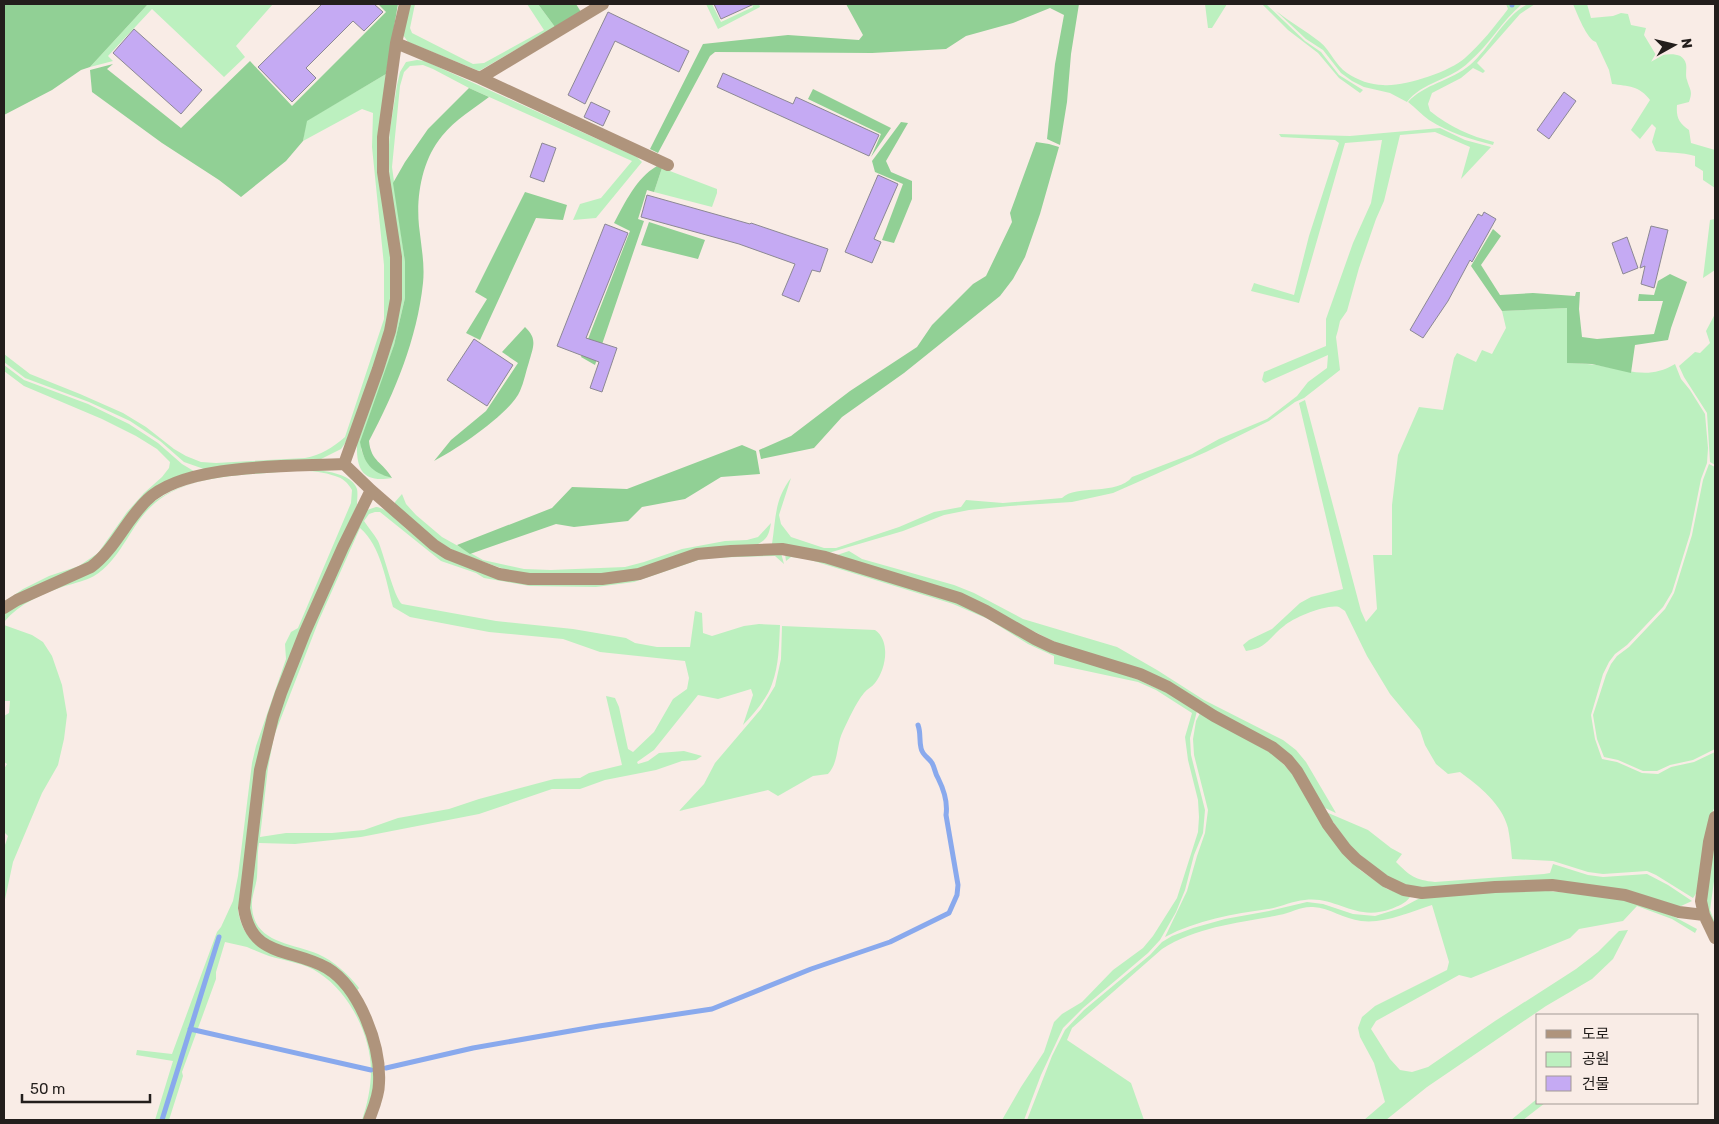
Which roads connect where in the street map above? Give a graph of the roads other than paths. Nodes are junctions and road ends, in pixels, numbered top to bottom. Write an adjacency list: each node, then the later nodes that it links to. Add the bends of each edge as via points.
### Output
1 (405, 4): 3 (street)
2 (603, 4): 4 (street)
3 (396, 43): 4 (street); 6 (street, via 383,137 383,172 396,257 396,299 390,331)
4 (480, 78): 5 (street)
5 (668, 166)
6 (344, 464): 7 (street); 8 (street, via 246,469 179,482 146,500 110,550 91,567)
7 (371, 490): 10 (street, via 441,550 476,566 514,577 550,580 624,577 697,554 782,549 818,555 932,589 986,610 1052,647 1140,674 1168,687 1272,747 1297,771 1346,849 1376,874 1404,890 1422,893 1495,886 1552,885 1616,893 1679,912); 12 (street, via 305,632 273,717 260,770 244,908 255,937 272,948 328,969 347,985 354,996 371,1033 379,1072 379,1085)
8 (4, 608)
9 (1715, 817): 10 (street, via 1701,901)
10 (1704, 914): 11 (street)
11 (1715, 938)
12 (369, 1120)

